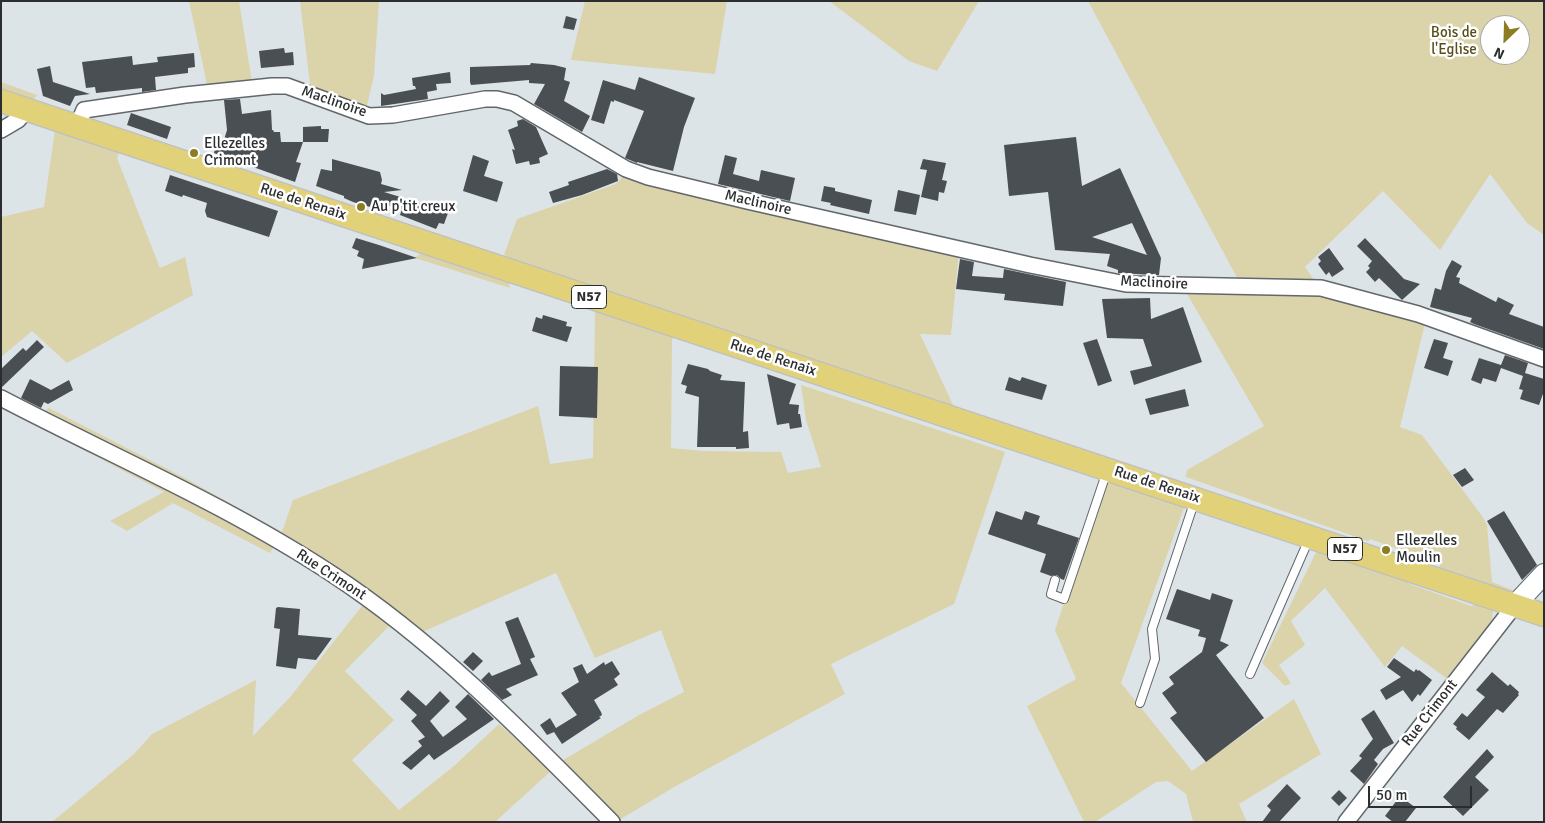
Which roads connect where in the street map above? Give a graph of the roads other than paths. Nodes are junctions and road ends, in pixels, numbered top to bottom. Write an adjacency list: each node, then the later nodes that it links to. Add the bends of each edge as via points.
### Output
1 (1, 101): 2 (main road, Rue de Renaix / N57)
2 (26, 110): 3 (main road, Rue de Renaix / N57); 4 (street, via 18,120)
3 (77, 126): 5 (street, Maclinoire, via 84,110 185,94 272,86 287,86 369,116 497,99 514,103 626,169 747,201 1126,284 1320,288 1418,314); 7 (main road, Rue de Renaix / N57)
4 (1, 130)
5 (1544, 359)
6 (1, 398): 16 (street, Rue Crimont, via 243,520 371,601 442,656)
7 (1108, 469): 8 (main road, Rue de Renaix / N57); 11 (lane, via 1064,599 1051,594)
8 (1196, 498): 9 (main road, Rue de Renaix / N57); 15 (lane, via 1152,629 1155,659)
9 (1310, 537): 12 (main road, Rue de Renaix / N57); 14 (lane)
10 (1544, 574): 12 (street)
11 (1055, 580)
12 (1515, 605): 13 (main road, Rue de Renaix / N57); 17 (street, Rue Crimont)
13 (1544, 615)
14 (1250, 674)
15 (1140, 704)
16 (612, 822)
17 (1346, 822)

